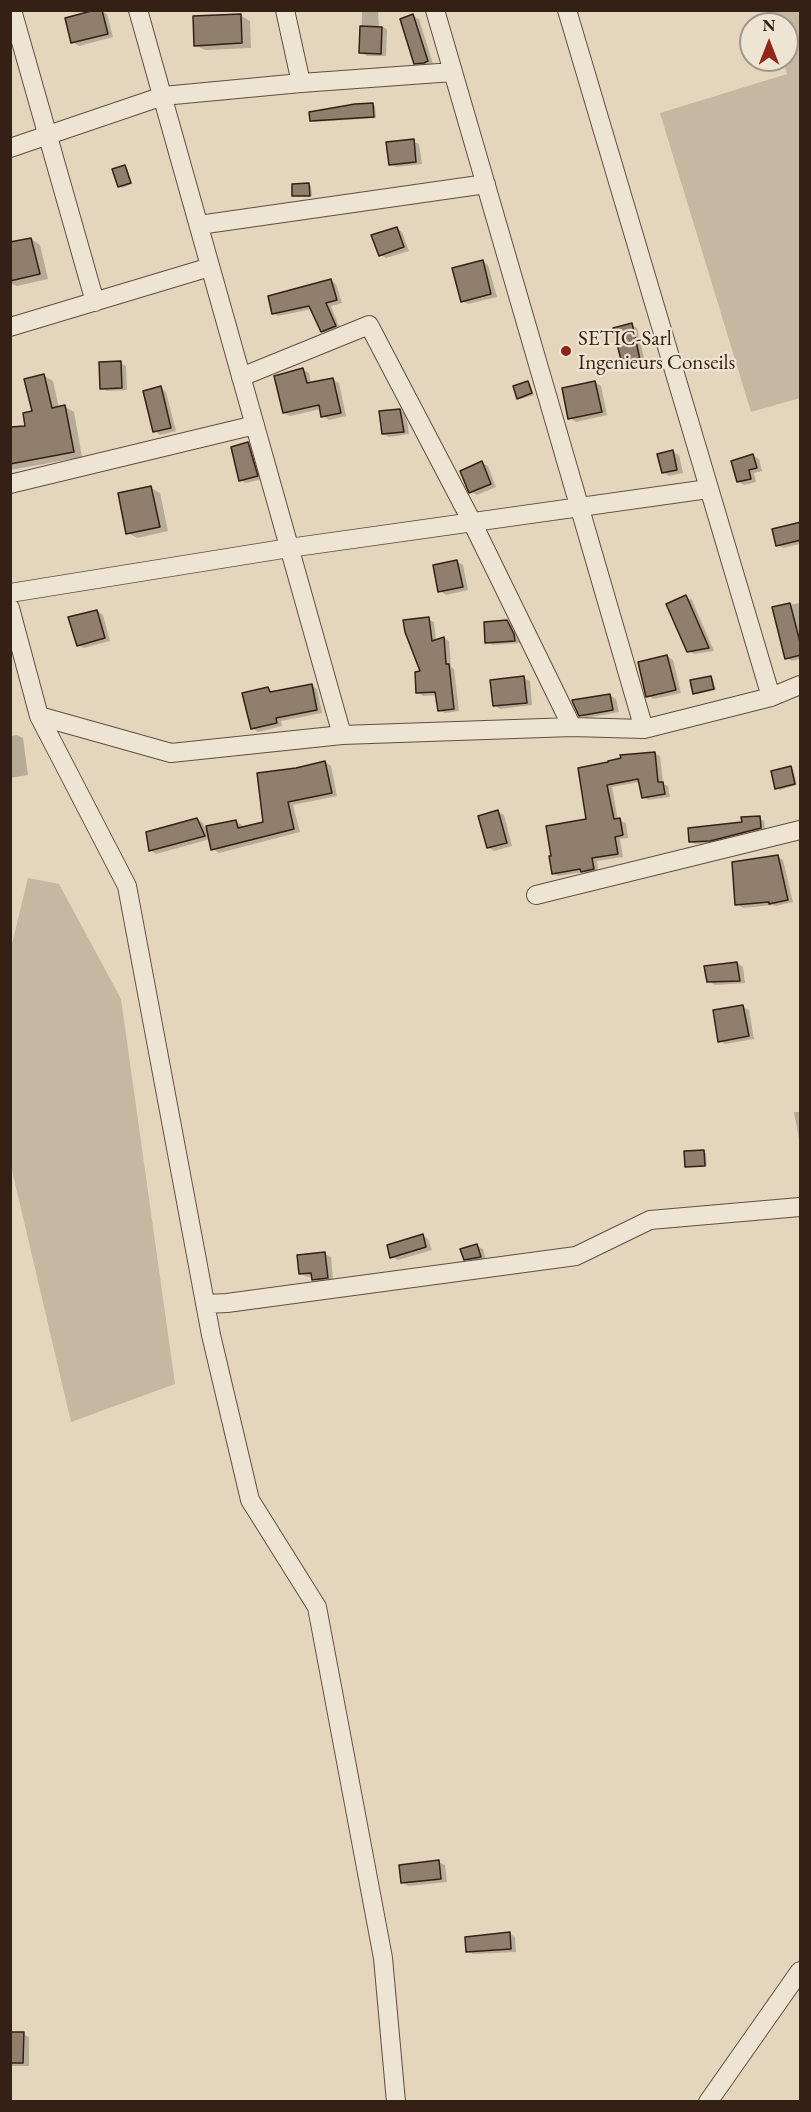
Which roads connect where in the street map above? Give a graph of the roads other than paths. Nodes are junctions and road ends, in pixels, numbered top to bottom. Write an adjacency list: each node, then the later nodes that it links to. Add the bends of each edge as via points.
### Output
1 (12, 10): 9 (street)
2 (138, 10): 8 (street)
3 (285, 10): 7 (street)
4 (435, 10): 6 (street)
5 (567, 10): 19 (street)
6 (453, 72): 7 (street); 11 (street)
7 (301, 83): 8 (street)
8 (163, 96): 9 (street); 12 (street)
9 (47, 135): 10 (street); 14 (street)
10 (10, 148)
11 (486, 184): 12 (street); 20 (street)
12 (199, 225): 13 (street)
13 (210, 267): 14 (street); 16 (street)
14 (95, 302): 15 (street)
15 (10, 327)
16 (242, 376): 17 (street); 21 (street, via 369,325)
17 (255, 425): 18 (street); 22 (street)
18 (10, 484)
19 (708, 489): 20 (street); 26 (street)
20 (580, 507): 21 (street); 29 (street)
21 (472, 522): 22 (street); 28 (street)
22 (289, 548): 23 (street); 30 (street)
23 (10, 593)
24 (11, 614): 27 (street)
25 (801, 685): 26 (street)
26 (771, 697): 29 (street)
27 (39, 716): 30 (street, via 171,753); 34 (street, via 127,886)
28 (572, 727): 29 (street); 30 (street)
29 (645, 729)
30 (342, 735)
31 (801, 830): 32 (street)
32 (536, 896)
33 (801, 1207): 34 (street, via 650,1220 576,1256)
34 (205, 1304): 36 (street, via 250,1500 317,1607 383,1958)
35 (801, 1971): 37 (street)
36 (396, 2102)
37 (708, 2102)

